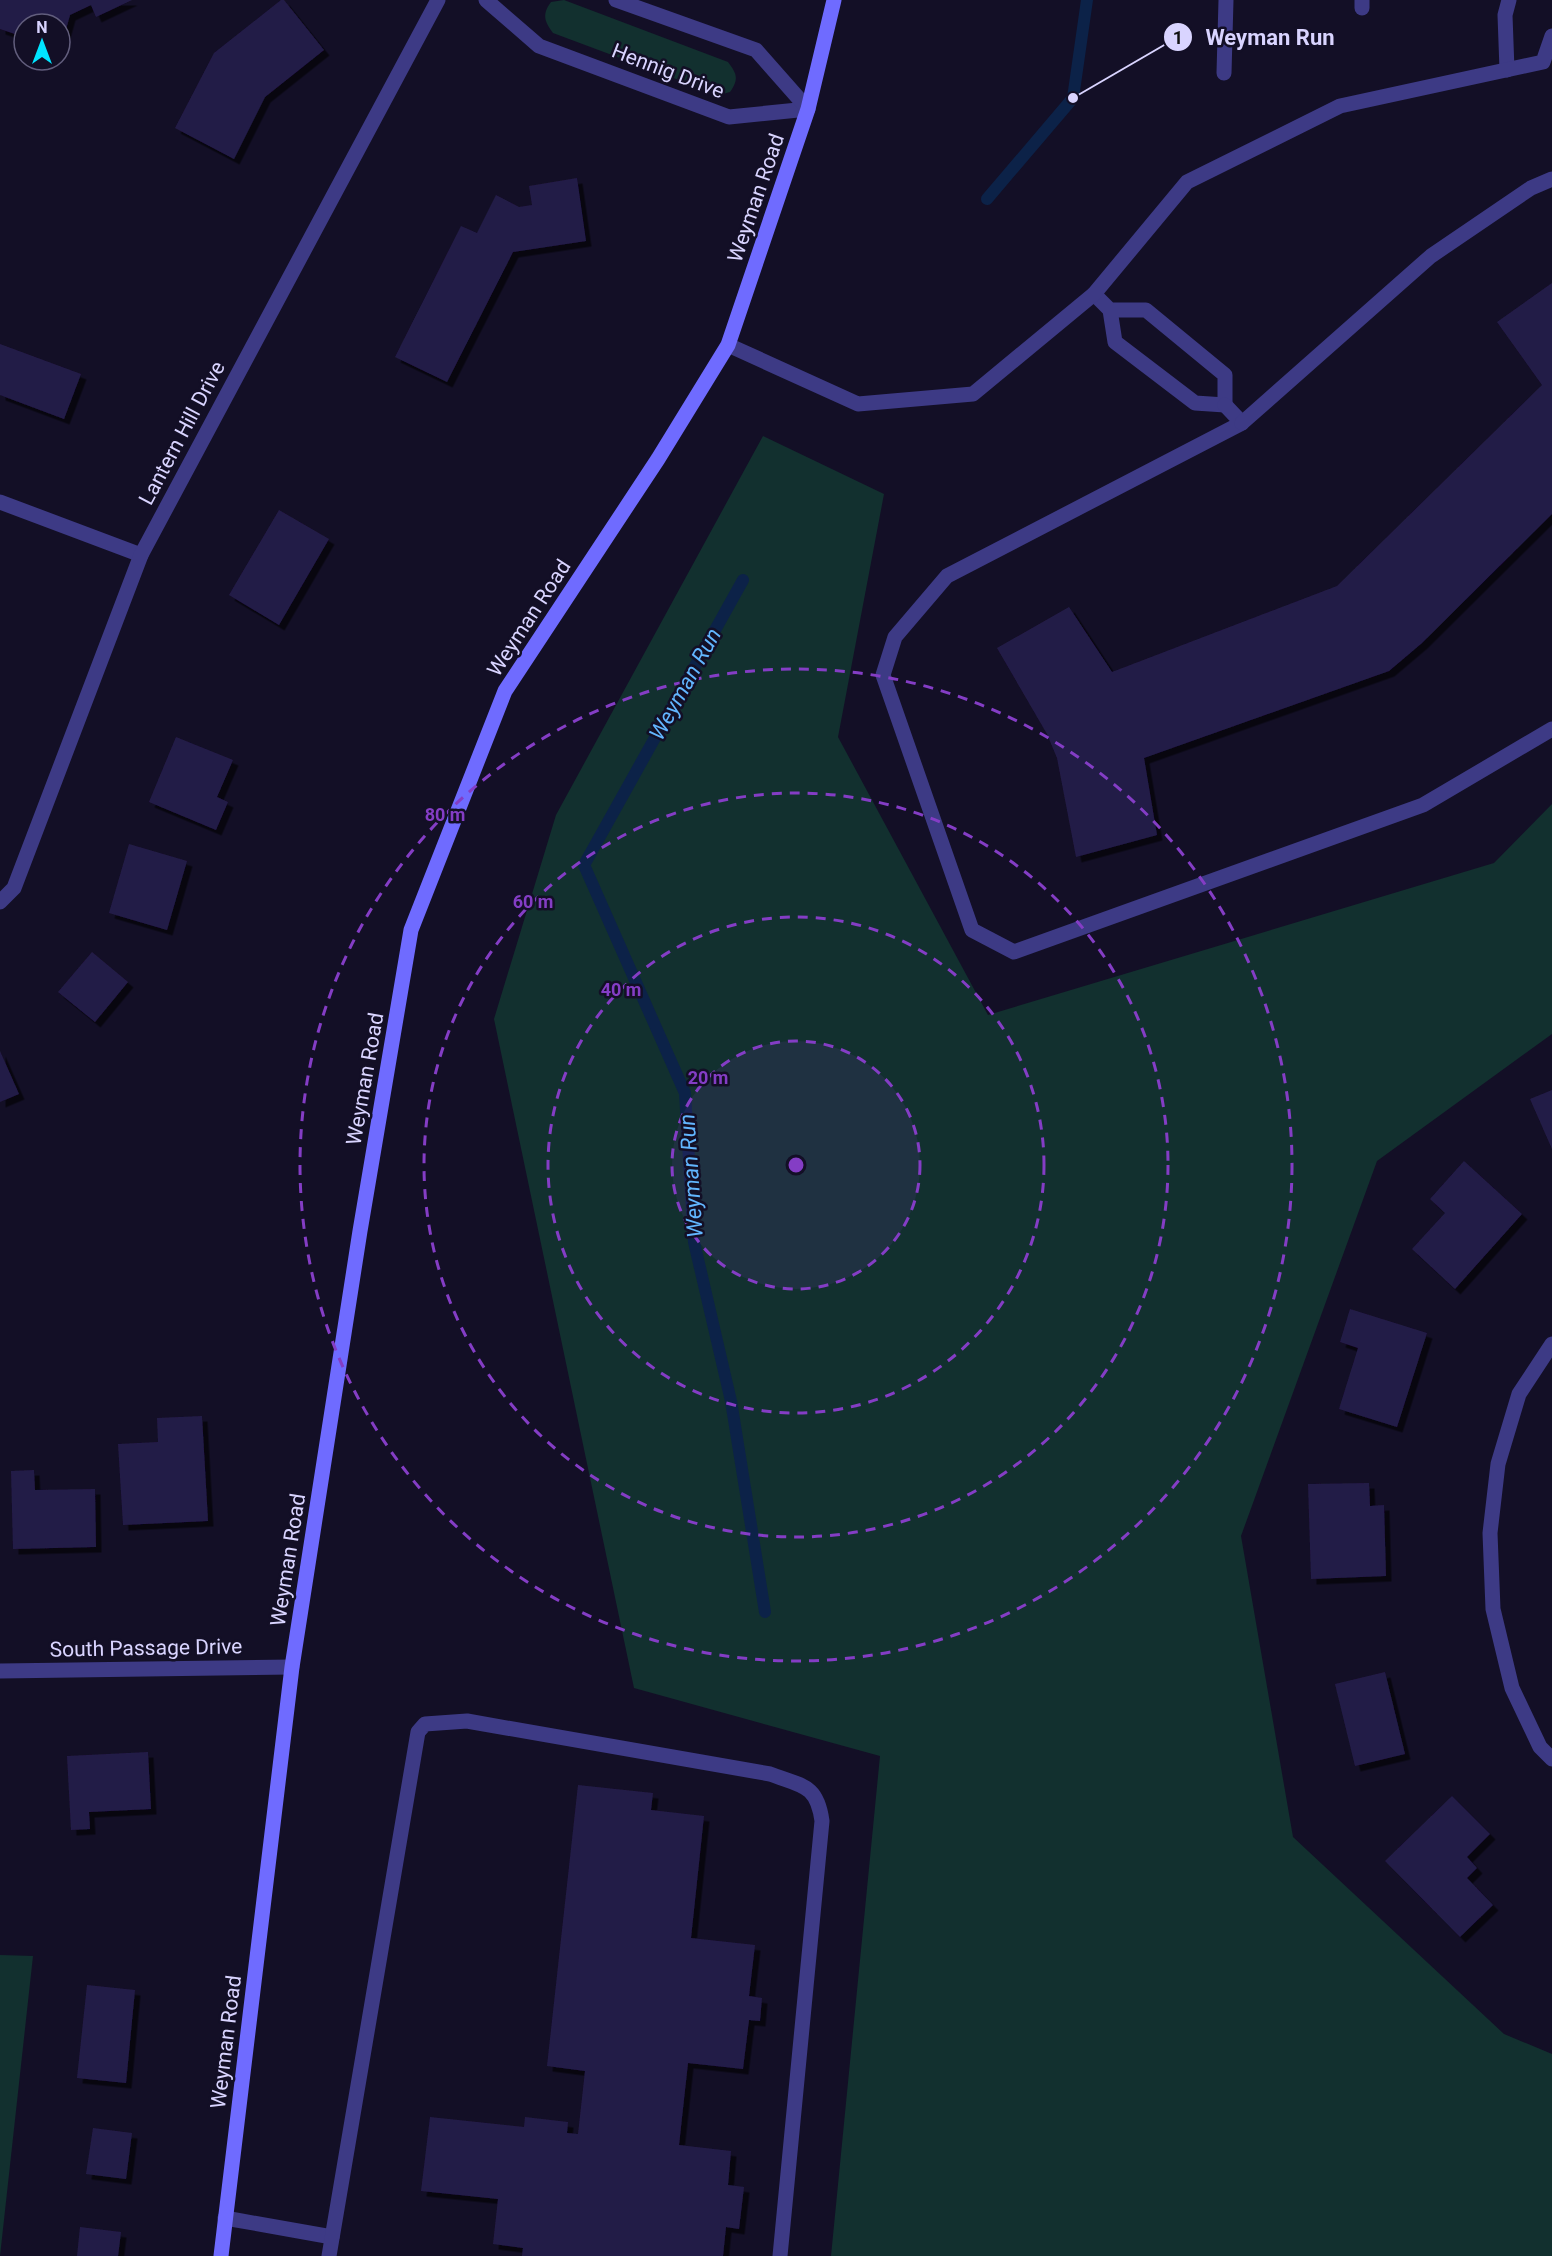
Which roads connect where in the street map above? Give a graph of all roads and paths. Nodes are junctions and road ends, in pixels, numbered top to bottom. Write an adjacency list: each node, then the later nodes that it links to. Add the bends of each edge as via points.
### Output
1 (438, 0): 18 (street, Lantern Hill Drive)
2 (486, 0): 10 (street, Hennig Drive, via 540,46 729,117)
3 (616, 0): 10 (street, via 756,50)
4 (834, 0): 10 (street, Weyman Road)
5 (1226, 0): 9 (street)
6 (1509, 0): 8 (street, via 1505,15)
7 (1552, 36): 8 (street, via 1543,62)
8 (1507, 70): 12 (street, via 1340,106 1187,182)
9 (1224, 73)
10 (808, 109): 14 (street, Weyman Road)
11 (1552, 179): 16 (street, via 1531,188 1431,256)
12 (1094, 294): 13 (street); 14 (street, via 973,394 858,404)
13 (1110, 310): 15 (street, via 1114,342 1195,403); 15 (street, via 1146,310 1225,375)
14 (728, 345): 22 (street, Weyman Road, via 505,691 411,930)
15 (1225, 405): 16 (street)
16 (1242, 423): 19 (street, via 947,576 895,637 883,675 972,930 1014,952 1423,805)
17 (0, 502): 18 (street)
18 (141, 555): 20 (street, Lantern Hill Drive, via 14,888)
19 (1552, 729)
20 (0, 902)
21 (1552, 1344): 24 (street, via 1519,1394 1498,1464 1490,1533 1493,1609 1512,1688 1540,1747)
22 (292, 1667): 23 (street, South Passage Drive); 25 (street, Weyman Road)
23 (0, 1671)
24 (1552, 1759)
25 (225, 2218): 26 (street); 27 (street, Weyman Road)
26 (332, 2237): 28 (street); 29 (street, via 418,1732 425,1724 467,1721 770,1774 810,1789 815,1796 822,1821)
27 (221, 2256)
28 (329, 2256)
29 (780, 2256)

